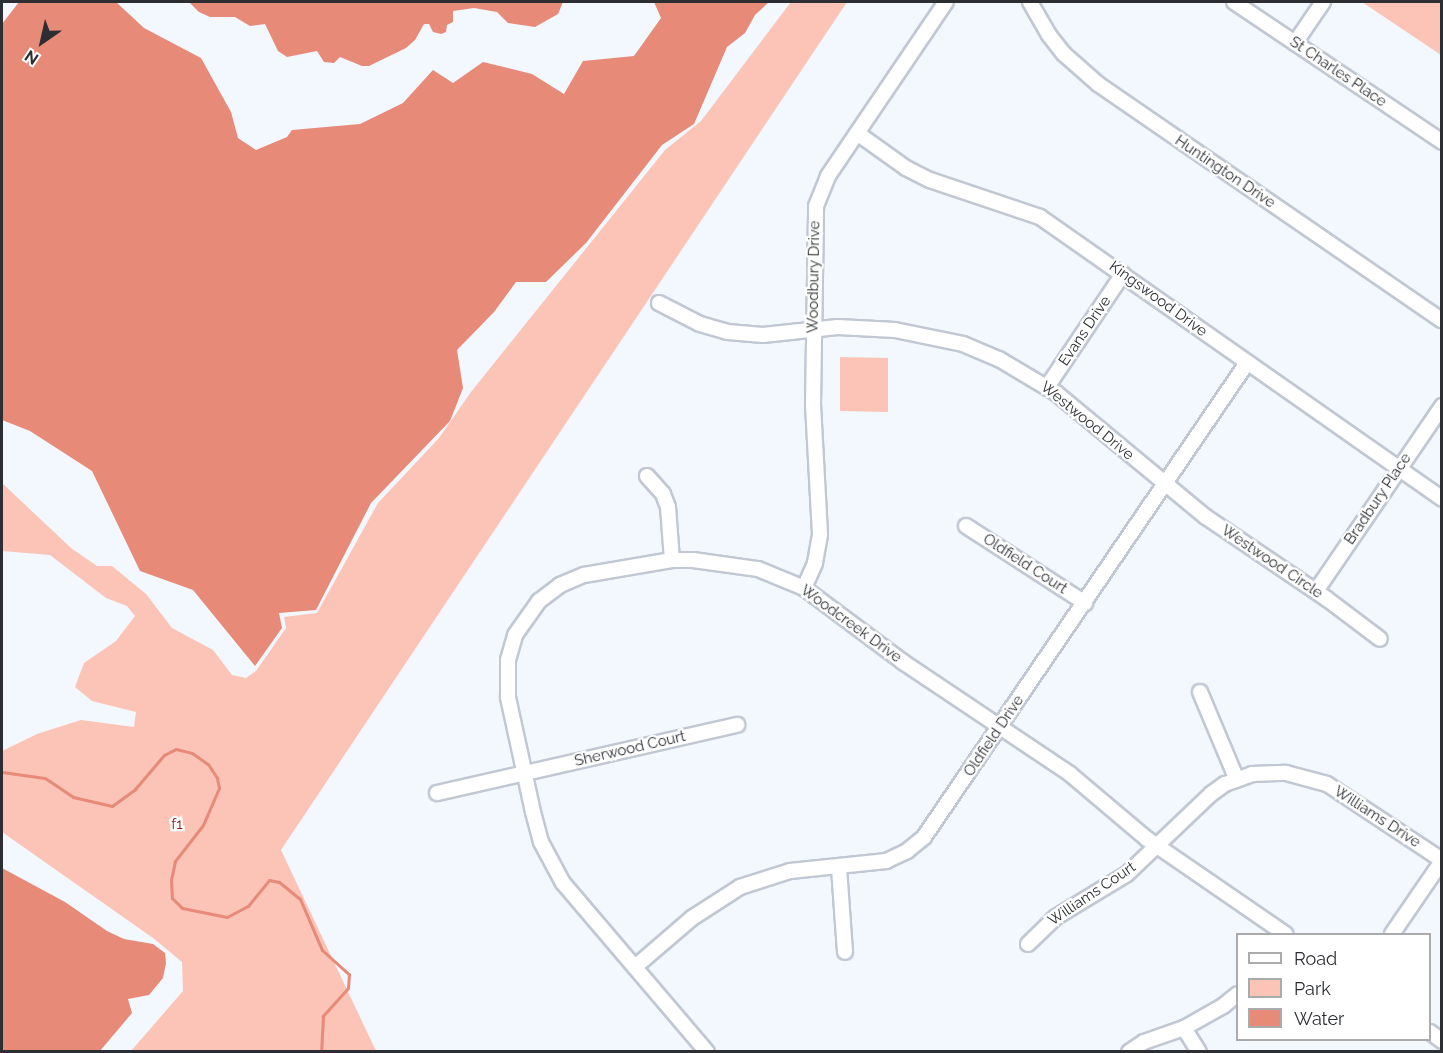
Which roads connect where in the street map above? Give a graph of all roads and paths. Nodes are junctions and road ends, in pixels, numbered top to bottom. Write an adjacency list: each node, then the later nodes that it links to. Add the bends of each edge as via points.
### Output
1 (945, 2): 6 (street, Woodbury Drive)
2 (1030, 2): 10 (street, Huntington Drive, via 1064,54 1098,84)
3 (1234, 2): 5 (street, St Charles Place)
4 (1323, 2): 5 (street)
5 (1295, 43): 7 (street, St Charles Place)
6 (857, 133): 8 (street, Kingswood Drive, via 930,180 1040,217); 11 (street, Woodbury Drive, via 828,176 816,206)
7 (1442, 142)
8 (1123, 274): 12 (street, Kingswood Drive); 13 (street, Evans Drive)
9 (659, 303): 11 (street, Westwood Drive, via 728,332)
10 (1442, 320)
11 (814, 330): 13 (street, Westwood Drive, via 863,327 933,336 994,357); 21 (street, Woodbury Drive, via 813,427 820,534 815,563)
12 (1247, 363): 15 (street, Kingswood Drive); 17 (street, Oldfield Drive)
13 (1047, 387): 17 (street, Westwood Drive)
14 (1442, 406): 15 (street, Bradbury Place)
15 (1398, 470): 18 (street, Kingswood Drive); 22 (street, Bradbury Place)
16 (646, 476): 20 (street, via 663,494 668,507)
17 (1165, 484): 22 (street, Westwood Circle, via 1206,517); 23 (street, Oldfield Drive)
18 (1442, 499)
19 (966, 526): 23 (street, Oldfield Court)
20 (672, 560): 21 (street, Woodcreek Drive, via 721,562 758,569); 28 (street, Woodcreek Drive, via 584,574 539,601 525,619 515,635 507,678)
21 (804, 588): 27 (street, Woodcreek Drive, via 894,656)
22 (1316, 591): 24 (street, Westwood Circle)
23 (1085, 603): 27 (street, Oldfield Drive)
24 (1380, 639)
25 (1200, 692): 29 (street)
26 (737, 725): 28 (street, Sherwood Court)
27 (1000, 727): 31 (street, Woodcreek Drive, via 1094,792); 33 (street, Oldfield Drive, via 924,837 886,861)
28 (524, 773): 30 (street, Sherwood Court); 38 (street, Woodcreek Drive, via 541,842 557,873)
29 (1237, 780): 31 (street, Williams Drive, via 1195,807); 32 (street, Williams Drive, via 1252,774 1286,772 1327,784)
30 (437, 793)
31 (1157, 846): 34 (street, Woodcreek Drive); 36 (street, Williams Court, via 1127,874 1047,924)
32 (1442, 860): 35 (street)
33 (839, 868): 37 (street); 38 (street, Oldfield Drive, via 790,871 740,887 698,913)
34 (1282, 933)
35 (1393, 933)
36 (1028, 944)
37 (845, 952)
38 (635, 967): 41 (street, Woodcreek Drive)
39 (1236, 996): 40 (street)
40 (1184, 1028): 42 (street, via 1144,1042); 43 (street)
41 (707, 1052)
42 (1129, 1052)
43 (1199, 1052)

